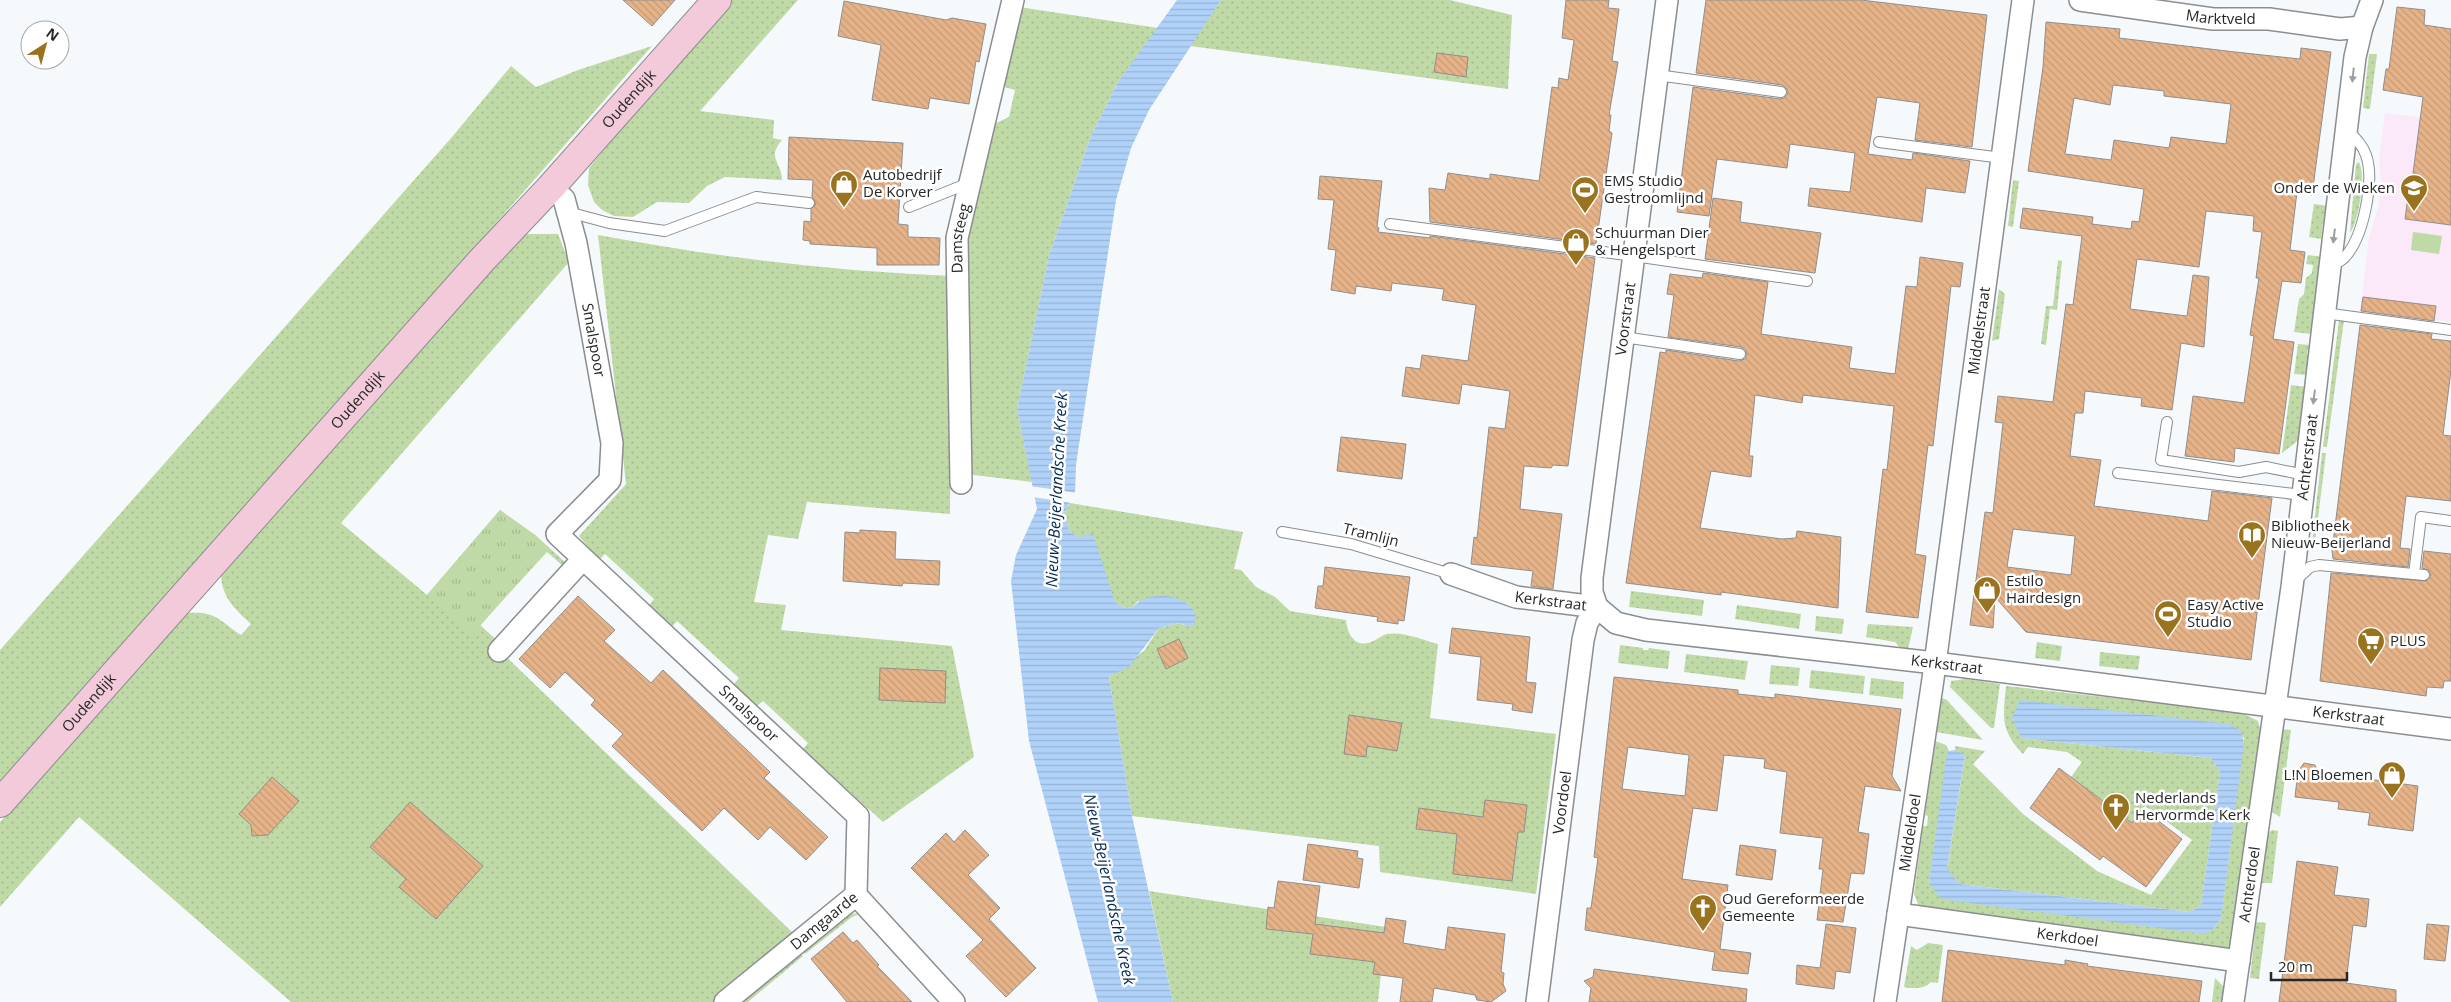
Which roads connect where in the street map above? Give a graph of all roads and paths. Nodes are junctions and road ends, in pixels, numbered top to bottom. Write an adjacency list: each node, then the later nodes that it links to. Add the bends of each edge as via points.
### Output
1 (717, 0): 14 (street, Oudendijk)
2 (1013, 0): 13 (street, Damsteeg)
3 (1667, 0): 8 (street, Voorstraat)
4 (2023, 0): 12 (street, Middelstraat)
5 (2080, 0): 7 (street, Marktveld, via 2214,18 2269,19 2340,29)
6 (2372, 0): 7 (street, Achterstraat)
7 (2362, 27): 10 (street, Achterstraat, one-way to 10, via 2355,57)
8 (1657, 75): 9 (lane); 19 (street, Voorstraat)
9 (1782, 92)
10 (2347, 129): 20 (street, Achterstraat, one-way to 20); 20 (lane, via 2366,155 2367,194 2362,223 2351,249)
11 (1879, 142): 12 (lane)
12 (2002, 158): 37 (street, Middelstraat)
13 (970, 182): 16 (lane); 28 (street, Damsteeg, via 957,238)
14 (551, 187): 17 (street, Smalspoor, via 564,200); 40 (street, Oudendijk, via 482,260)
15 (809, 203): 17 (lane, via 756,197 665,231 610,223)
16 (910, 207)
17 (568, 212): 32 (street, Smalspoor, via 612,443 610,480 557,534)
18 (1390, 224): 19 (lane)
19 (1634, 256): 21 (lane); 24 (street, Voorstraat)
20 (2330, 267): 22 (street, Achterstraat)
21 (1807, 282)
22 (2324, 313): 23 (lane); 29 (street, Achterstraat, one-way to 29)
23 (2451, 330)
24 (1623, 337): 25 (lane); 35 (street, Voorstraat, via 1592,578)
25 (1740, 354)
26 (2167, 422): 29 (lane, via 2161,460 2239,472 2266,467)
27 (2118, 473): 29 (lane)
28 (961, 482)
29 (2304, 485): 34 (street, Achterstraat)
30 (2451, 521): 34 (lane, via 2421,517 2419,574 2319,565 2304,571)
31 (1282, 532): 33 (lane, Tramlijn, via 1351,544)
32 (583, 559): 36 (street); 41 (street, Smalspoor, via 858,816)
33 (1451, 574): 35 (street, Kerkstraat, via 1516,597)
34 (2292, 587): 38 (street, Achterstraat)
35 (1597, 607): 37 (street, Kerkstraat, via 1616,623 1646,630); 46 (street, Voordoel, via 1587,623 1583,640)
36 (498, 651)
37 (1935, 662): 38 (street, Kerkstraat); 42 (street, Middeldoel)
38 (2276, 707): 39 (street, Kerkstraat); 43 (street, Achterdoel)
39 (2451, 729)
40 (0, 804)
41 (856, 895): 44 (street, Damgaarde); 45 (street, Damgaarde)
42 (1898, 914): 43 (street, Kerkdoel); 47 (street, Middeldoel)
43 (2238, 961): 48 (street, Achterdoel)
44 (725, 1002)
45 (954, 1002)
46 (1537, 1002)
47 (1885, 1002)
48 (2233, 1002)

